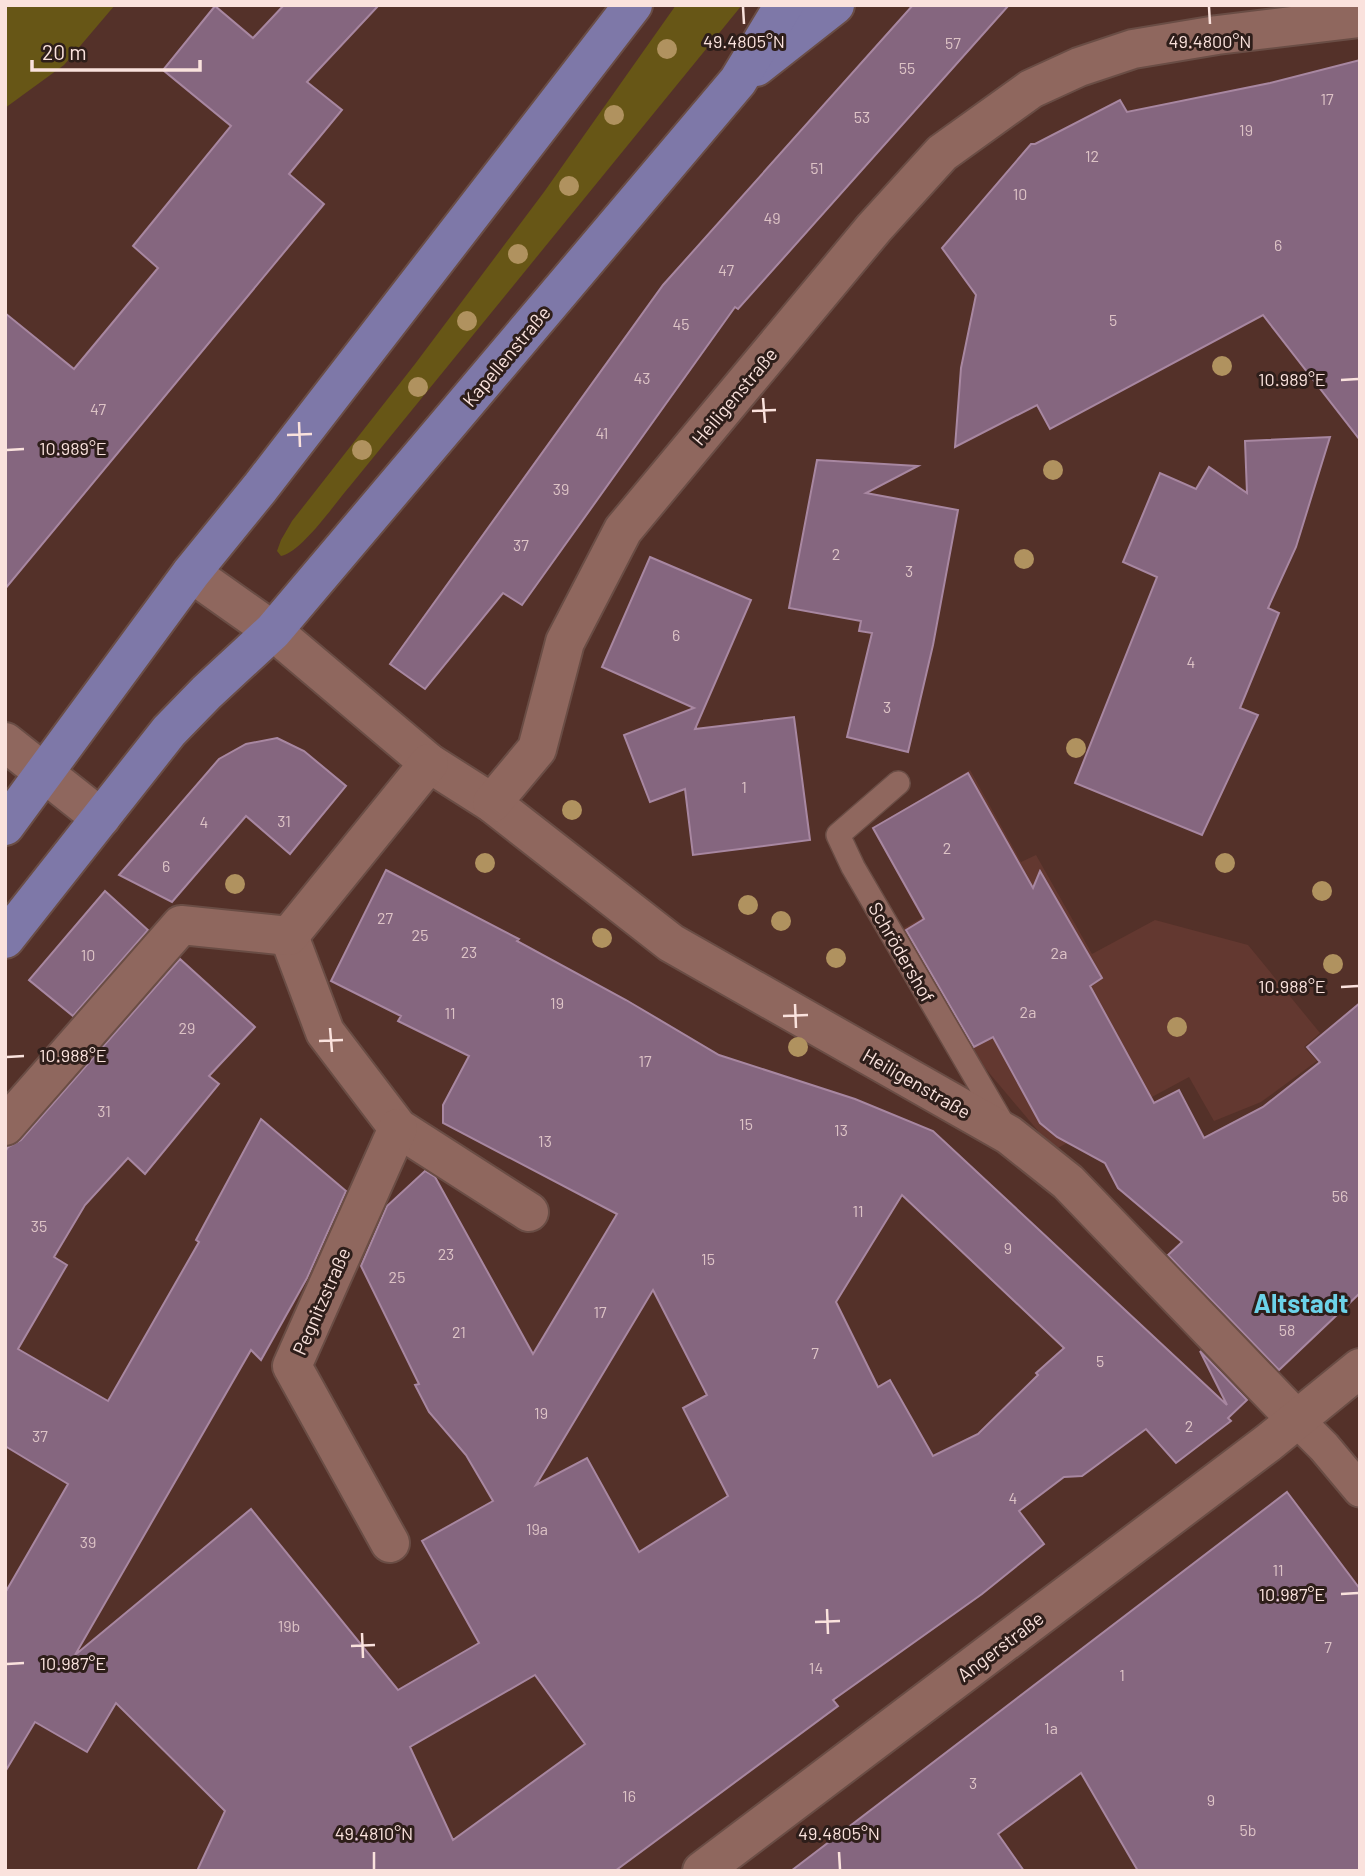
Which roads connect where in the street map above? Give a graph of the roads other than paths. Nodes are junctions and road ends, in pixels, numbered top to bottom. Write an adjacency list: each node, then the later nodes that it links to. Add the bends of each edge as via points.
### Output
1 (633, 5): 6 (main road)
2 (785, 5): 5 (main road, Kapellenstraße)
3 (835, 5): 5 (main road, Kapellenstraße)
4 (1360, 18): 12 (street, Heiligenstraße, via 1133,49 1031,89 942,153 623,530 565,642 537,749)
5 (738, 81): 7 (main road, Kapellenstraße)
6 (191, 573): 7 (street); 10 (main road)
7 (273, 631): 9 (street, Heiligenstraße); 13 (main road, Kapellenstraße, via 169,731)
8 (5, 742): 10 (street)
9 (429, 763): 12 (street, Heiligenstraße); 15 (street)
10 (46, 772): 13 (street); 14 (main road)
11 (898, 783): 19 (lane, Schrödershof, via 838,835)
12 (492, 803): 19 (street, Heiligenstraße, via 671,943)
13 (101, 818): 16 (main road, Kapellenstraße)
14 (5, 827)
15 (289, 936): 17 (street, via 181,925); 18 (street, via 325,1032)
16 (5, 939)
17 (5, 1126)
18 (398, 1128): 20 (street); 24 (street, Pegnitzstraße, via 292,1366)
19 (1009, 1135): 22 (street, Heiligenstraße, via 1068,1182)
20 (529, 1212)
21 (1360, 1367): 22 (street, Angerstraße)
22 (1296, 1419): 23 (street); 25 (street, Angerstraße)
23 (1360, 1490)
24 (390, 1544)
25 (716, 1867)

